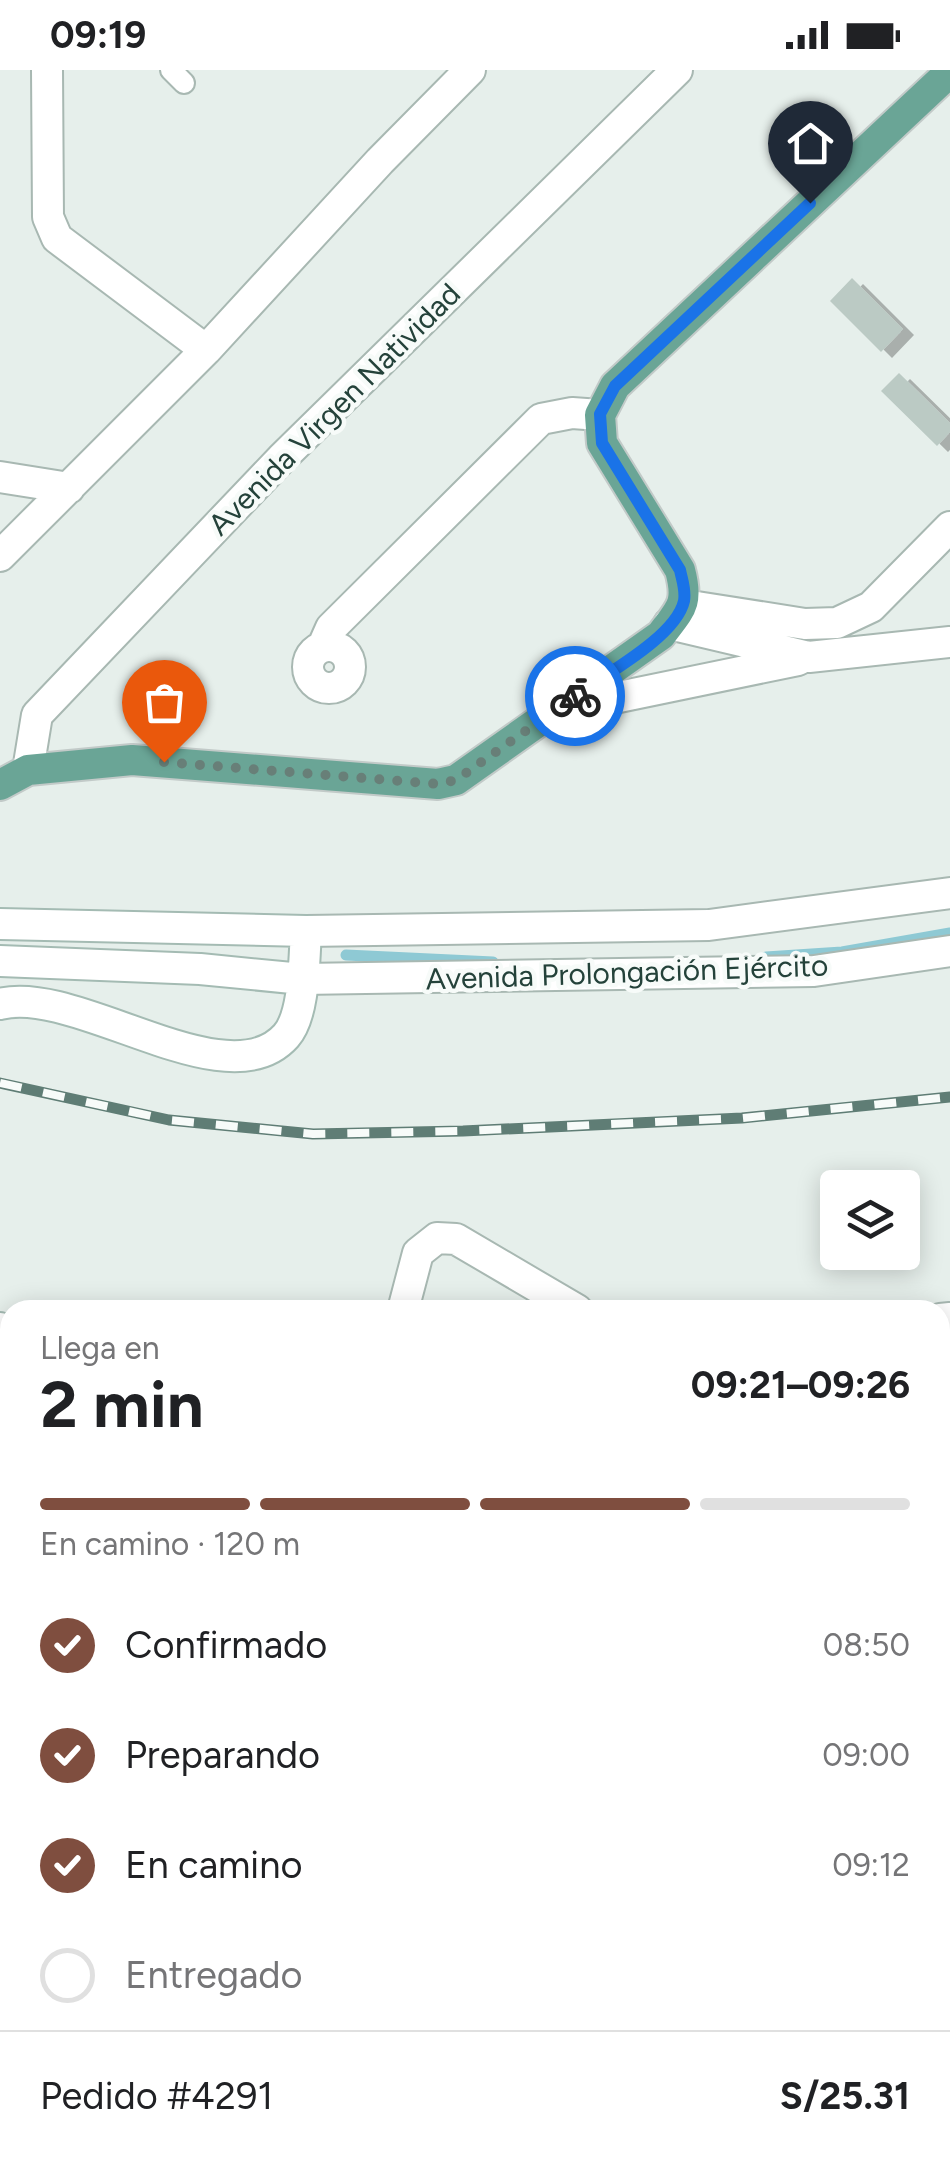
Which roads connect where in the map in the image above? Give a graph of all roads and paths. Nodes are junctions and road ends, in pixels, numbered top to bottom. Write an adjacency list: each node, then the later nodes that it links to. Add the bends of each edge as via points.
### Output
1 (48, 70): 5 (street, via 48,218 57,238)
2 (470, 70): 5 (street)
3 (677, 70): 16 (street, Avenida Virgen Natividad, via 281,458 37,715)
4 (950, 72): 6 (main road, via 615,386)
5 (206, 350): 8 (street)
6 (600, 414): 11 (main road, via 602,443 680,570 685,589); 13 (street, via 541,419 331,628)
7 (0, 477): 8 (street)
8 (69, 488): 10 (street)
9 (944, 539): 11 (street, via 870,607 838,623)
10 (0, 556)
11 (676, 615): 14 (street); 15 (main road, via 661,636)
12 (950, 642): 14 (street)
13 (323, 646)
14 (809, 657): 15 (street)
15 (556, 710): 16 (main road, via 456,780 438,784 132,760)
16 (28, 770): 17 (main road)
17 (0, 785)
18 (950, 892): 20 (street, Avenida Prolongación Ejército, via 709,925)
19 (0, 924): 20 (street, Avenida Prolongación Ejército)
20 (306, 931): 23 (street)
21 (950, 951): 23 (street, Avenida Prolongación Ejército, via 814,971)
22 (0, 962): 23 (street, Avenida Prolongación Ejército)
23 (302, 979): 24 (street, via 288,1035 259,1055 208,1055 60,1008)
24 (0, 1004)
25 (406, 1300): 26 (street, via 418,1253 437,1238 456,1239)
26 (560, 1300)

